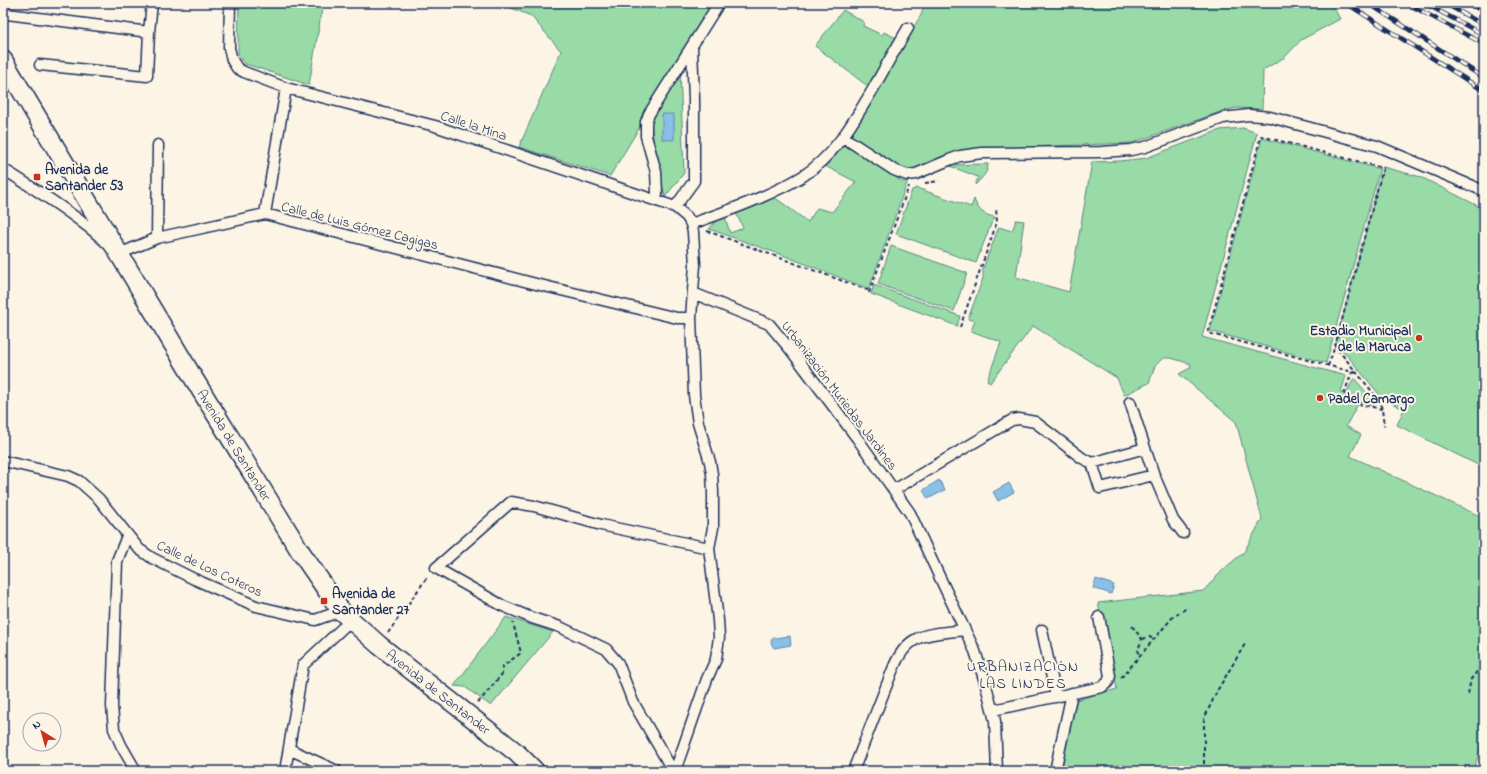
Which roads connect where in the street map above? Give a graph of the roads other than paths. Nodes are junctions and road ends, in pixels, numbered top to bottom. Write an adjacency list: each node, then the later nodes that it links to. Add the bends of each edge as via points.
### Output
1 (152, 3): 6 (street)
2 (719, 3): 7 (street)
3 (227, 4): 10 (street, Calle la Mina, via 229,48 237,68)
4 (7, 14): 6 (street)
5 (908, 28): 11 (street)
6 (149, 32): 9 (street, via 147,76)
7 (692, 47): 15 (street, via 646,122 646,136 656,172); 16 (street, via 694,181)
8 (3, 60): 20 (highway, Avenida de Santander)
9 (40, 65)
10 (286, 88): 15 (street, Calle la Mina, via 435,126); 17 (street)
11 (843, 137): 14 (street, via 894,170 907,175 916,174 954,158 982,153 1131,150 1223,118 1249,115 1270,117 1377,146); 18 (street, via 827,155 803,175 744,205)
12 (158, 145): 19 (street)
13 (3, 169): 20 (street, via 42,193)
14 (1484, 191)
15 (656, 201): 16 (street, Calle la Mina)
16 (675, 207): 18 (street, Calle la Mina)
17 (265, 214): 19 (street, Calle de Luis Gómez Cagigas); 22 (street, Calle de Luis Gómez Cagigas, via 536,284 677,318)
18 (695, 222): 21 (street)
19 (157, 238): 20 (street, Calle de Luis Gómez Cagigas)
20 (115, 251): 32 (highway, Avenida de Santander, via 300,551)
21 (693, 293): 22 (street); 28 (street, Urbanización Muriedas Jardines, via 769,324)
22 (691, 318): 31 (street, via 695,410 713,480 713,528)
23 (1130, 402): 24 (street)
24 (1145, 448): 26 (street); 27 (street)
25 (3, 461): 30 (street, Calle de Los Coteros, via 68,476 79,481 99,499)
26 (1092, 462): 27 (street, via 1100,488); 28 (street, Urbanización Muriedas Jardines, via 1082,458 1035,422 1012,420)
27 (1154, 475): 29 (street, via 1173,520)
28 (894, 490): 34 (street, Urbanización Muriedas Jardines, via 910,513)
29 (1183, 533)
30 (127, 536): 32 (street, Calle de Los Coteros, via 152,558 256,606 315,620); 41 (street, via 117,561 112,706 114,729 120,745)
31 (709, 548): 45 (street, via 718,620 716,659); 45 (street, via 510,502 436,568 517,612 560,627 606,649 618,663 633,702)
32 (346, 616): 39 (street, via 303,665); 44 (highway, Avenida de Santander, via 517,753)
33 (1098, 618): 36 (street, via 1110,676 1108,682 1102,687)
34 (964, 630): 38 (street, Urbanización Muriedas Jardines, via 975,651); 46 (street, via 921,637 911,641 898,655)
35 (1042, 630): 37 (street)
36 (1072, 693): 37 (street); 40 (street)
37 (1056, 697): 38 (street)
38 (993, 710): 47 (street, Urbanización Muriedas Jardines)
39 (289, 749): 42 (street); 43 (street)
40 (1055, 770)
41 (136, 771)
42 (285, 771)
43 (337, 771)
44 (535, 771)
45 (674, 771)
46 (853, 771)
47 (997, 771)

